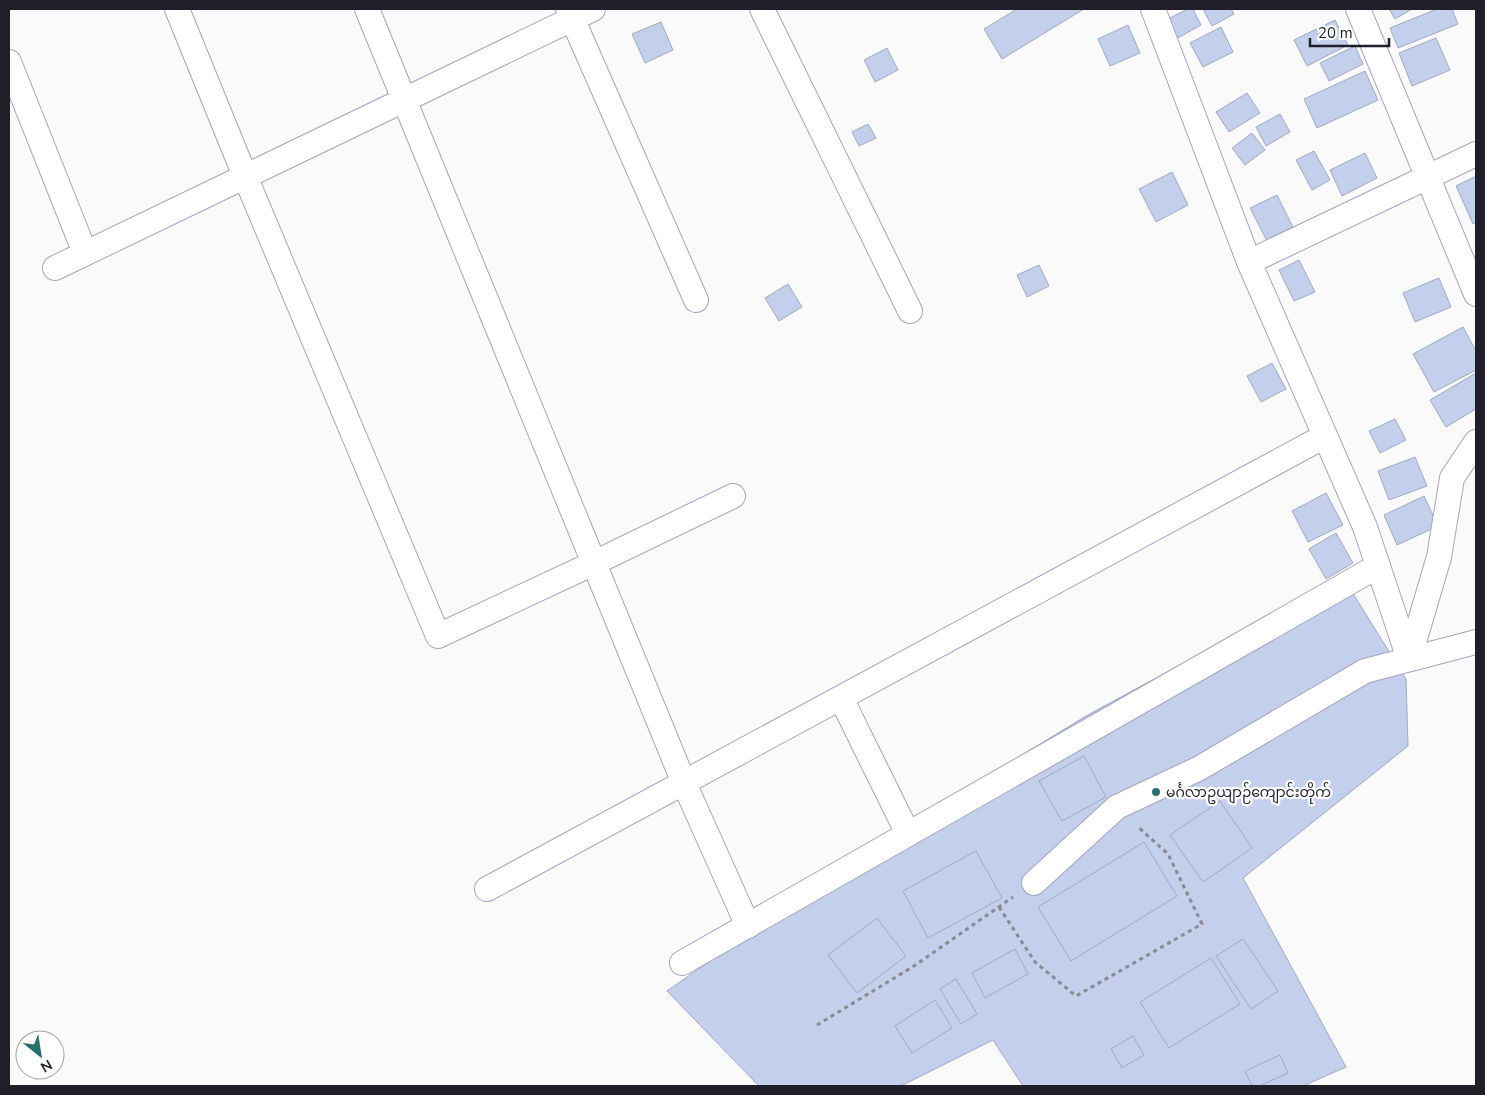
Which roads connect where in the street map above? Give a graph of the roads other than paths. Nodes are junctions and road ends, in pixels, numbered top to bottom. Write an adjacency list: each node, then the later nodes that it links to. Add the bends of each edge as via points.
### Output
1 (177, 9): 11 (street)
2 (368, 9): 9 (street)
3 (593, 9): 7 (street)
4 (762, 9): 18 (street)
5 (1153, 9): 14 (street)
6 (1358, 9): 12 (street)
7 (570, 14): 9 (street); 17 (street)
8 (9, 62): 13 (street)
9 (405, 100): 11 (street); 22 (street)
10 (1476, 154): 12 (street)
11 (245, 176): 13 (street); 22 (street, via 438,636)
12 (1427, 176): 14 (street); 16 (street)
13 (85, 253): 15 (street)
14 (1249, 262): 19 (street)
15 (55, 268)
16 (1476, 294)
17 (696, 300)
18 (910, 311)
19 (1325, 436): 23 (street, via 1365,527); 26 (street)
20 (1476, 442): 25 (street, via 1452,478 1439,557)
21 (733, 496): 22 (street)
22 (594, 563): 27 (street)
23 (1378, 566): 25 (street); 28 (street)
24 (1475, 642): 25 (street)
25 (1409, 660): 29 (street, via 1365,671 1198,770 1117,807)
26 (840, 698): 27 (street); 28 (street)
27 (684, 783): 30 (street); 31 (street)
28 (908, 834): 31 (street)
29 (1034, 883)
30 (487, 889)
31 (748, 926): 32 (street)
32 (682, 963)

